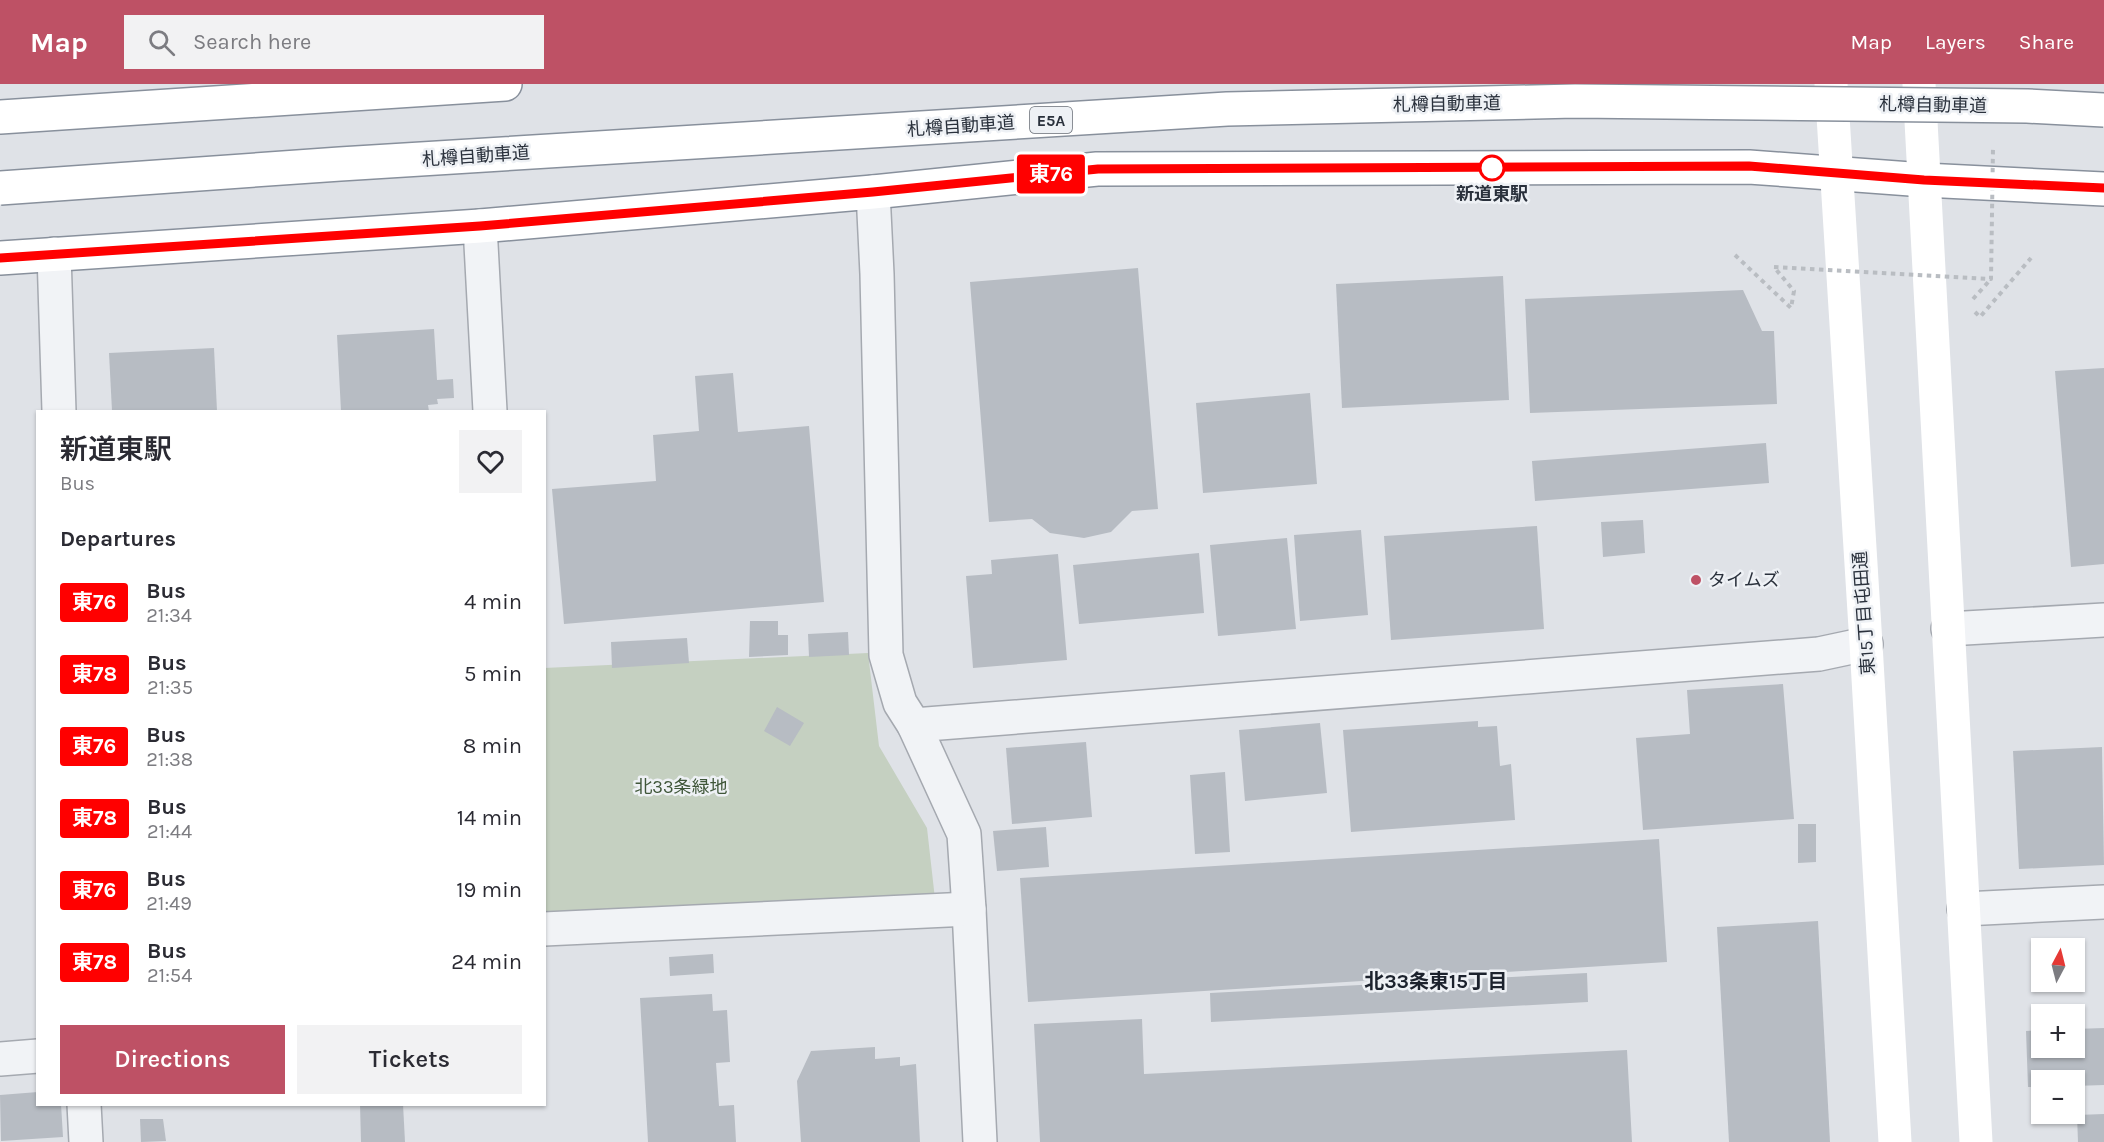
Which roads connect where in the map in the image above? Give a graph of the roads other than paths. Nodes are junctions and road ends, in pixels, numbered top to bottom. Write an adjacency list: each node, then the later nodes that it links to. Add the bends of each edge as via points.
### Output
1 (505, 84): 5 (main road)
2 (1831, 84): 6 (main road, 東15丁目屯田通)
3 (1919, 84): 7 (main road)
4 (2104, 110): 8 (main road, 札樽自動車道 / E5A, bridge, via 1575,101 1227,109)
5 (0, 117)
6 (1836, 172): 7 (main road); 10 (main road, via 1749,166 1098,169); 18 (main road, 東15丁目屯田通)
7 (1924, 180): 9 (main road); 17 (main road)
8 (0, 188)
9 (2104, 189)
10 (873, 192): 11 (main road); 19 (street, via 886,655 900,703)
11 (480, 226): 12 (main road); 15 (street)
12 (54, 254): 13 (main road); 14 (street)
13 (0, 258)
14 (59, 410)
15 (490, 410)
16 (2104, 620): 17 (street)
17 (1948, 629): 22 (main road)
18 (1866, 644): 19 (street, via 1819,654); 29 (main road, 東15丁目屯田通)
19 (914, 725): 21 (street, via 964,834)
20 (2104, 902): 22 (street)
21 (969, 909): 23 (street); 28 (street)
22 (1964, 909): 30 (main road)
23 (546, 929)
24 (36, 1056): 25 (street)
25 (0, 1059)
26 (84, 1106): 27 (street)
27 (86, 1142)
28 (980, 1142)
29 (1895, 1142)
30 (1976, 1142)

